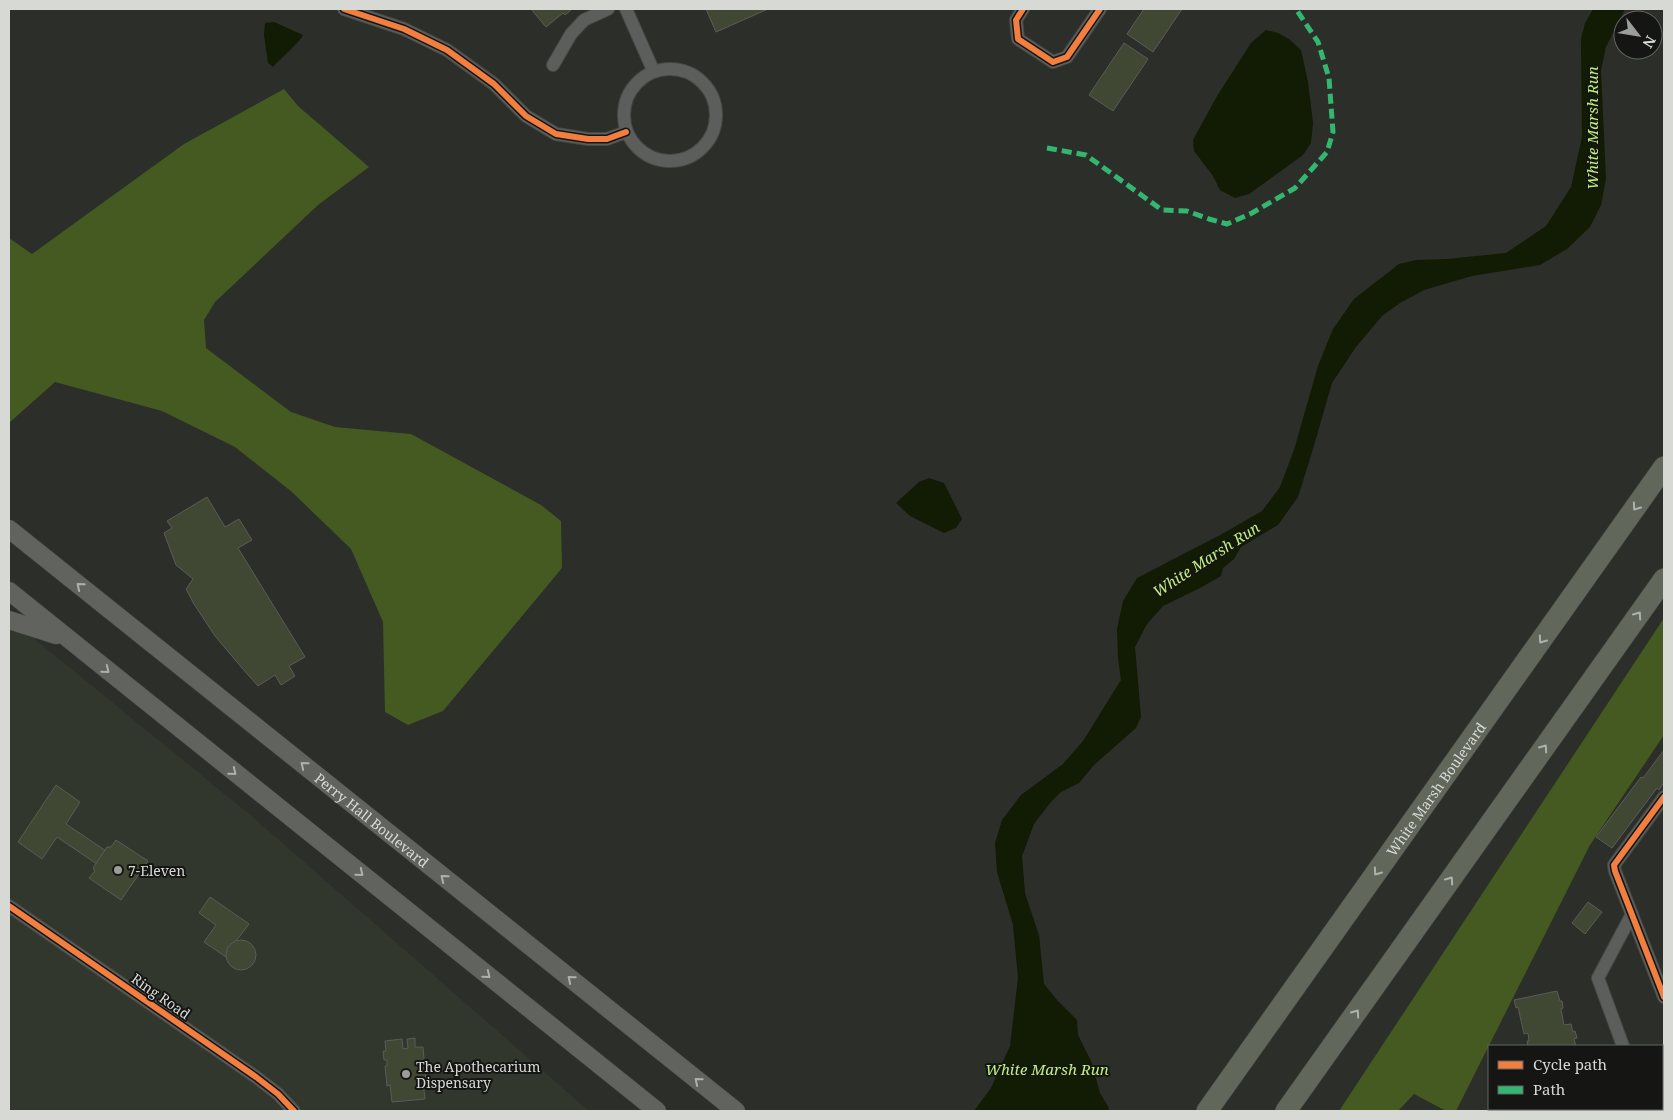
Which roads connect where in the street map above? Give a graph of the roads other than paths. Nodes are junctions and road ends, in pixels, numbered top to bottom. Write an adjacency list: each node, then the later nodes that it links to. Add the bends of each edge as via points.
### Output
1 (344, 9): 8 (street, via 404,29 447,50 494,84 526,116 556,134 607,139)
2 (608, 9): 6 (street, via 584,20 571,34)
3 (626, 9): 7 (street)
4 (1023, 9): 5 (street, via 1016,20 1018,39 1052,62 1067,56)
5 (1100, 9)
6 (553, 65)
7 (653, 70): 8 (street, via 631,88 623,117); 8 (street, via 685,70 709,89 715,102 713,133 692,156 677,161 661,161 646,156 634,146)
8 (626, 132)
9 (1664, 467): 17 (highway, White Marsh Boulevard, one-way to 17)
10 (9, 529): 24 (main road, Perry Hall Boulevard, one-way to 10)
11 (1664, 579): 21 (highway, one-way to 11)
12 (9, 591): 14 (main road)
13 (9, 620): 14 (main road)
14 (68, 640): 23 (main road, one-way to 23)
15 (1664, 797): 18 (street, via 1614,865)
16 (9, 906): 22 (street, Ring Road, via 256,1077)
17 (1352, 906): 25 (highway); 26 (highway, White Marsh Boulevard)
18 (1632, 914): 19 (street); 20 (street, via 1598,978)
19 (1664, 997)
20 (1623, 1045)
21 (1328, 1053): 27 (highway); 28 (highway)
22 (294, 1111)
23 (657, 1111)
24 (736, 1111)
25 (1191, 1111)
26 (1207, 1111)
27 (1286, 1111)
28 (1293, 1111)

